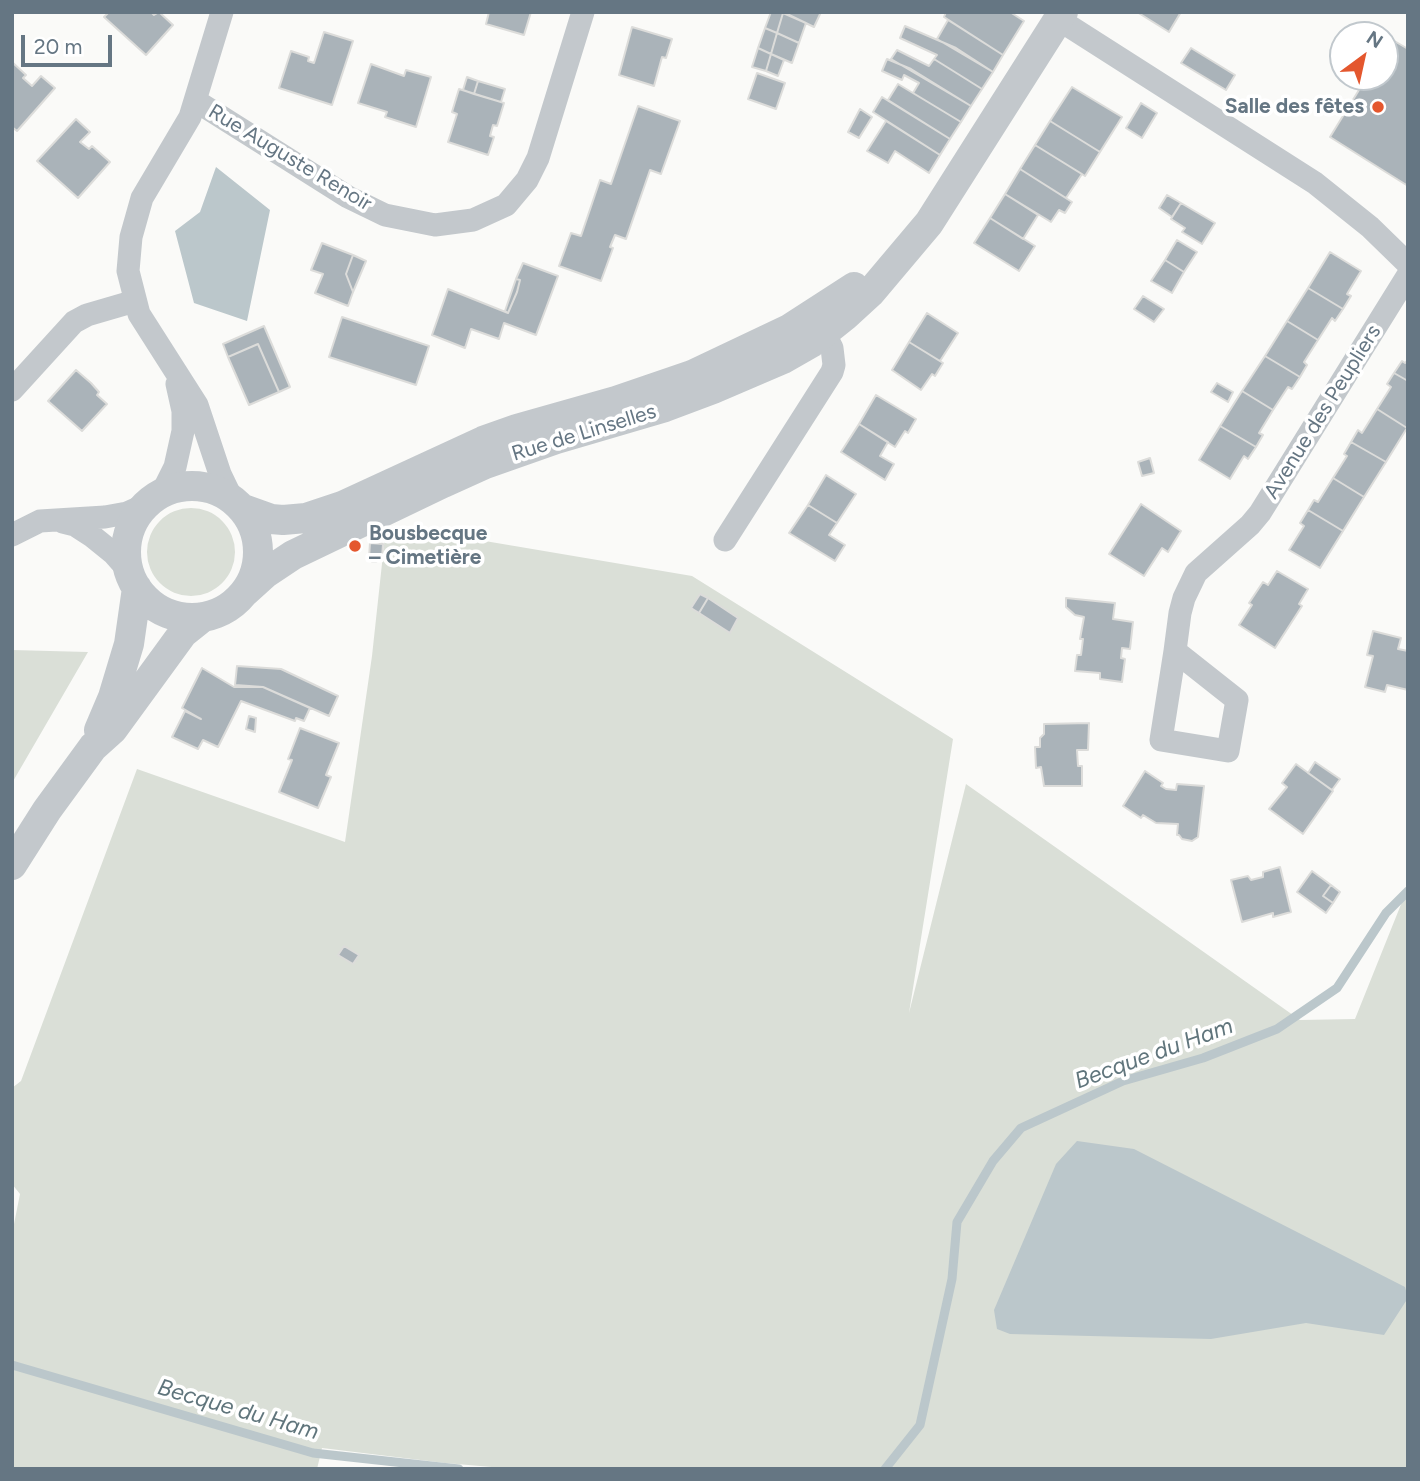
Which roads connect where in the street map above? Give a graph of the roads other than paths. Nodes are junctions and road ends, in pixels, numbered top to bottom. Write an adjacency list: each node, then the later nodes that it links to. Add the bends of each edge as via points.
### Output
1 (222, 12): 4 (street)
2 (583, 12): 4 (street, Rue Auguste Renoir, via 527,180 506,205 474,220 435,225 385,215)
3 (1060, 16): 5 (street, via 1315,183); 8 (street, Rue de Linselles, via 929,223 870,293)
4 (196, 101): 7 (street, via 187,125 142,198 128,254)
5 (1408, 264)
6 (1408, 275): 19 (street, Avenue des Peupliers, via 1260,513 1196,573 1184,598)
7 (135, 302): 9 (street); 10 (street, via 74,322)
8 (819, 323): 12 (street, Rue de Linselles, via 692,375 483,441 306,518 271,519); 15 (street, via 832,348 832,372); 17 (street, Rue de Linselles, via 783,359 666,407 485,464 293,555)
9 (172, 368): 11 (street, via 183,431 175,467); 12 (street, via 197,405 220,474)
10 (12, 390)
11 (154, 498): 12 (street, via 180,486 198,486 216,490); 13 (street, via 127,513); 16 (street, via 129,530 126,550)
12 (237, 504): 17 (street, via 256,535 259,555)
13 (50, 519): 14 (street); 16 (street, via 83,530 113,552)
14 (12, 535)
15 (725, 540)
16 (133, 579): 18 (street, via 150,603 166,612 184,618); 20 (street, via 134,623 122,671)
17 (245, 592): 18 (street, via 222,611)
18 (203, 617): 20 (street, via 183,633 119,721)
19 (1175, 650): 19 (street, Avenue des Peupliers, via 1237,700 1228,751 1161,740)
20 (93, 747): 21 (street)
21 (12, 865)

